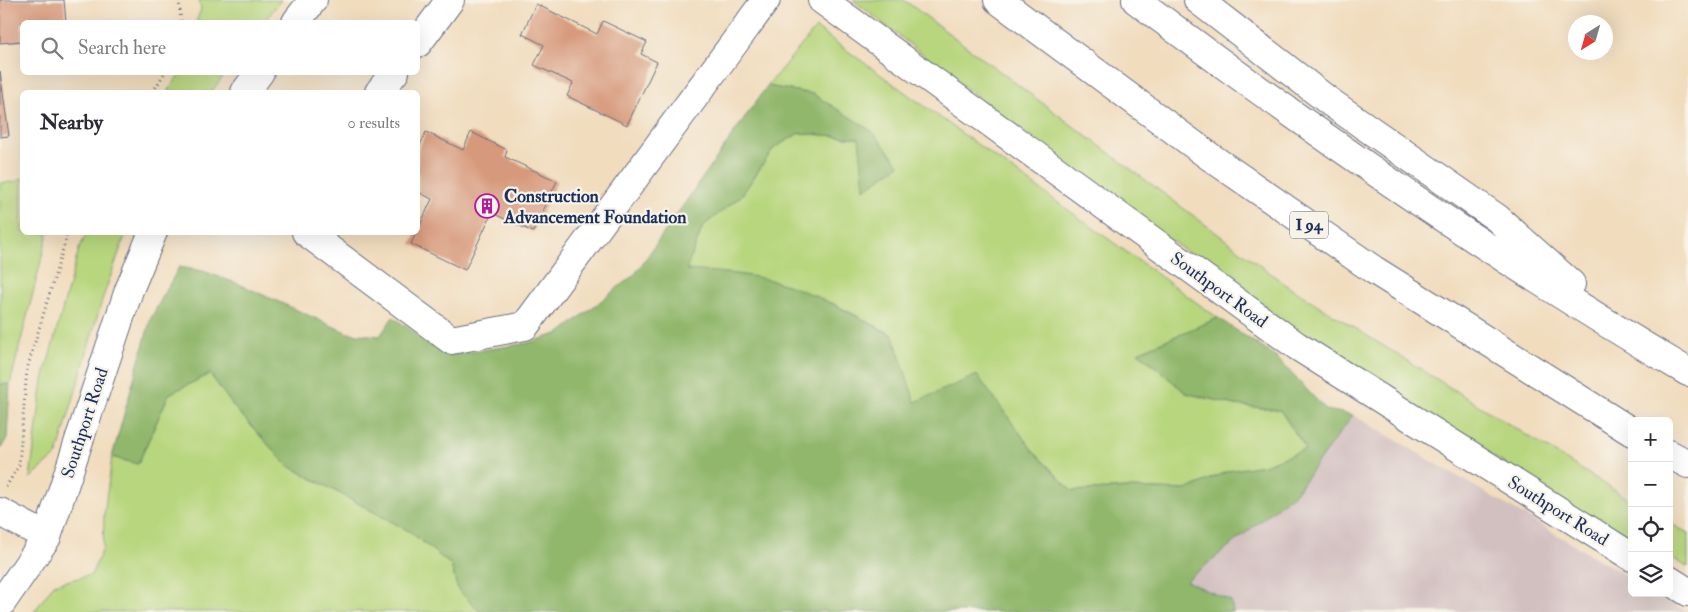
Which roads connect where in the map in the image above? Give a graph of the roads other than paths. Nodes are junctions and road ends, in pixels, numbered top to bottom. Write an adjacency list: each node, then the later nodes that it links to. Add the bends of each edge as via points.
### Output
1 (313, 0): 8 (main road)
2 (450, 0): 9 (main road)
3 (766, 0): 15 (main road, via 525,326 451,340)
4 (822, 0): 23 (main road, Southport Road, via 1297,346)
5 (998, 0): 18 (main road, I 94, via 1209,156 1374,270)
6 (1136, 0): 16 (main road, via 1255,89 1417,202)
7 (1198, 0): 16 (main road, via 1330,102 1497,218)
8 (298, 20)
9 (420, 39)
10 (258, 75): 12 (main road)
11 (393, 75): 13 (main road)
12 (246, 90)
13 (381, 90)
14 (151, 235): 22 (main road, Southport Road, via 129,290)
15 (310, 235)
16 (1636, 341): 17 (main road)
17 (1688, 372)
18 (1628, 429)
19 (1673, 456): 20 (main road)
20 (1688, 464)
21 (2, 501): 22 (main road)
22 (47, 537): 26 (main road, Southport Road)
23 (1628, 553)
24 (1673, 583): 25 (main road)
25 (1688, 592)
26 (0, 605)

